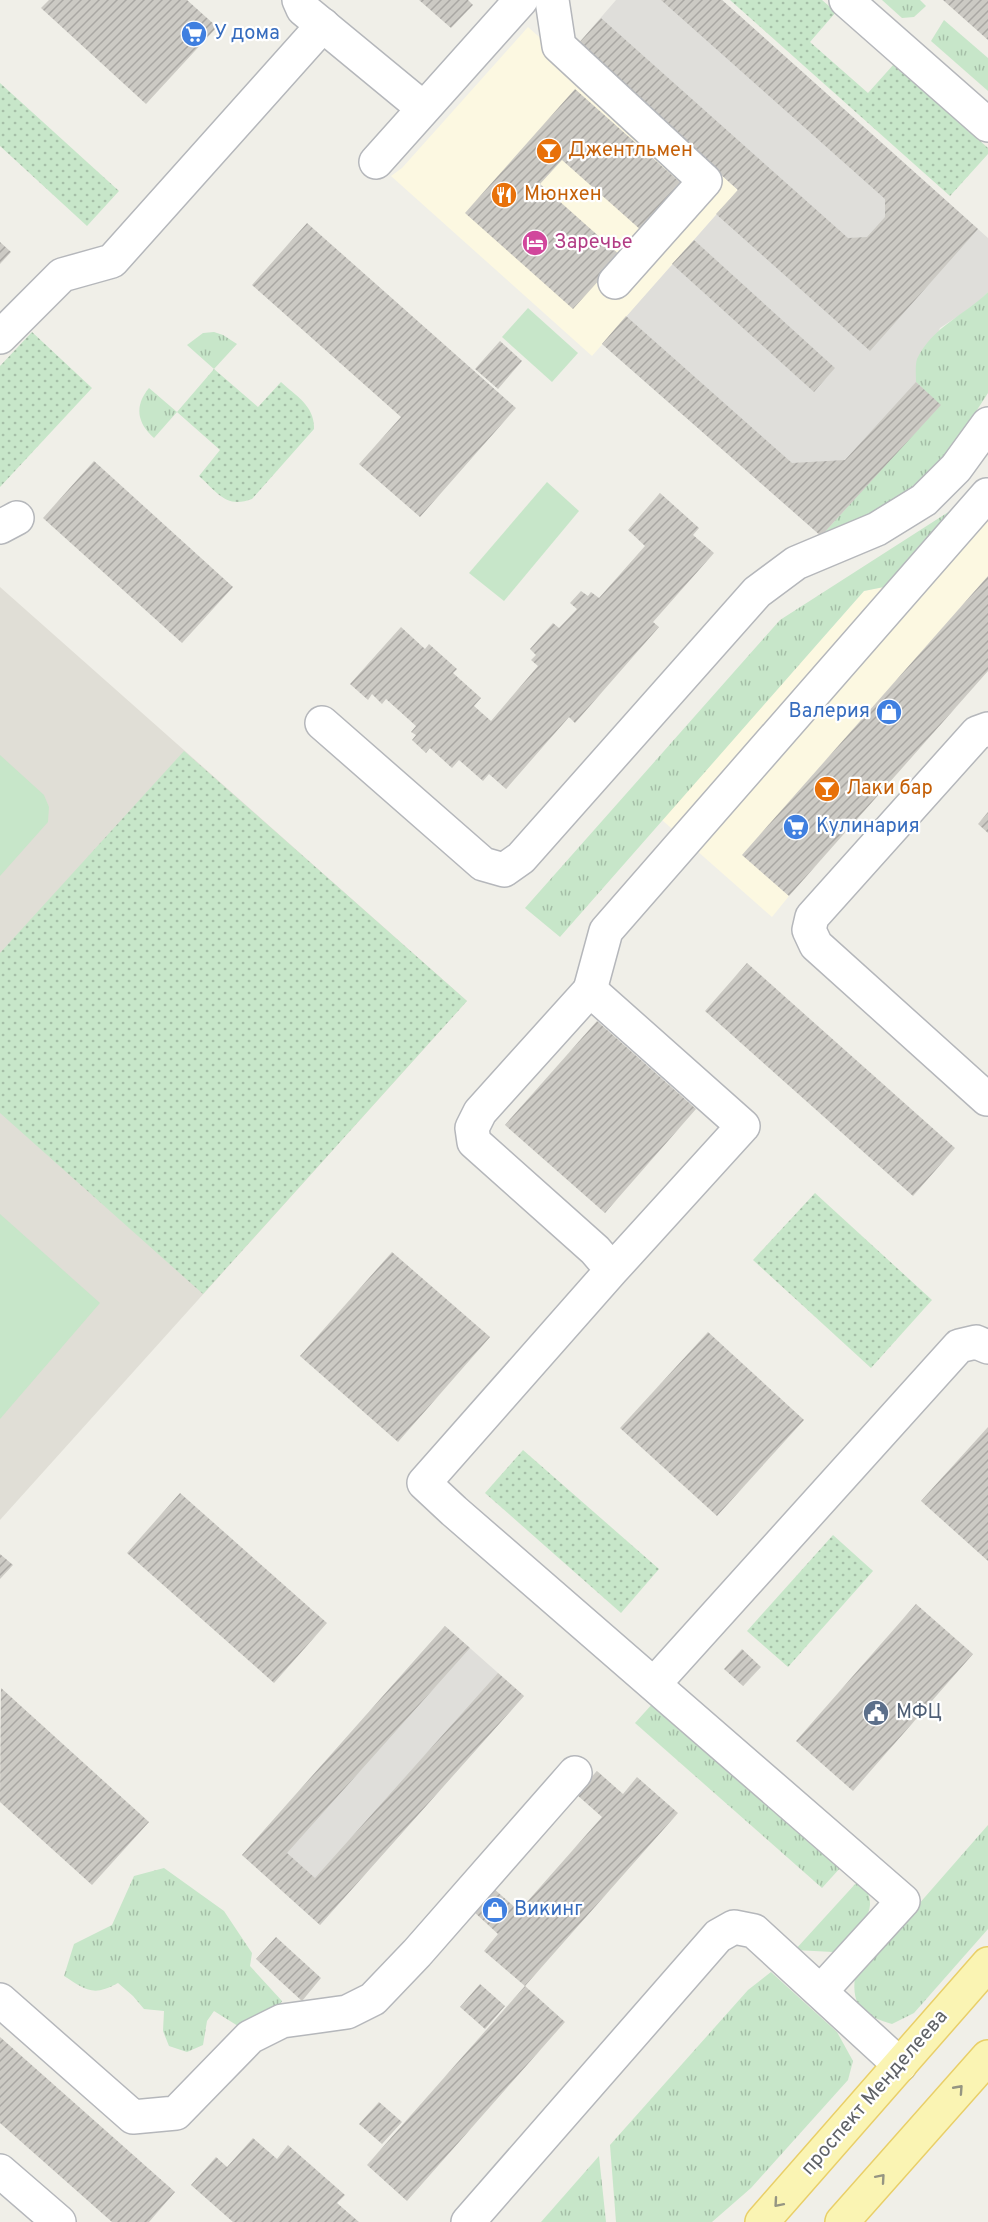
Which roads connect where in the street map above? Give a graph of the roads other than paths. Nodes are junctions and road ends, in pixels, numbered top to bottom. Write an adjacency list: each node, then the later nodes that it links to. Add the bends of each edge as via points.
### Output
1 (299, 0): 5 (lane, via 303,9)
2 (521, 0): 6 (lane)
3 (552, 0): 9 (lane, via 559,45 705,181)
4 (846, 0): 7 (lane)
5 (323, 25): 6 (lane); 10 (lane, via 112,261 62,275)
6 (423, 108): 8 (lane)
7 (988, 125)
8 (376, 162)
9 (615, 282)
10 (0, 337)
11 (988, 424): 12 (lane)
12 (956, 468): 13 (lane); 14 (lane, via 924,500 877,529 796,563 757,592 521,858 504,870 483,864)
13 (987, 496): 16 (lane, via 606,931)
14 (322, 723)
15 (988, 729): 17 (lane, via 977,733 820,908 812,917 809,930 816,945)
16 (590, 990): 18 (lane, via 480,1112 472,1128 474,1142 595,1250); 18 (lane, via 743,1126)
17 (987, 1099)
18 (612, 1270): 20 (lane, via 424,1483)
19 (988, 1347): 20 (lane, via 976,1342 958,1346)
20 (654, 1684): 23 (lane, via 903,1900)
21 (575, 1773): 24 (lane, via 373,1999 347,2012 282,2021 250,2037 176,2113 133,2117)
22 (988, 1964): 26 (main road, проспект Менделеева)
23 (821, 1991): 26 (lane); 29 (lane, via 754,1931 734,1927 718,1936)
24 (0, 2000)
25 (988, 2057): 31 (main road, one-way to 25)
26 (900, 2065): 30 (main road, проспект Менделеева, one-way to 30)
27 (0, 2170): 28 (lane)
28 (59, 2222)
29 (468, 2222)
30 (762, 2222)
31 (842, 2222)

